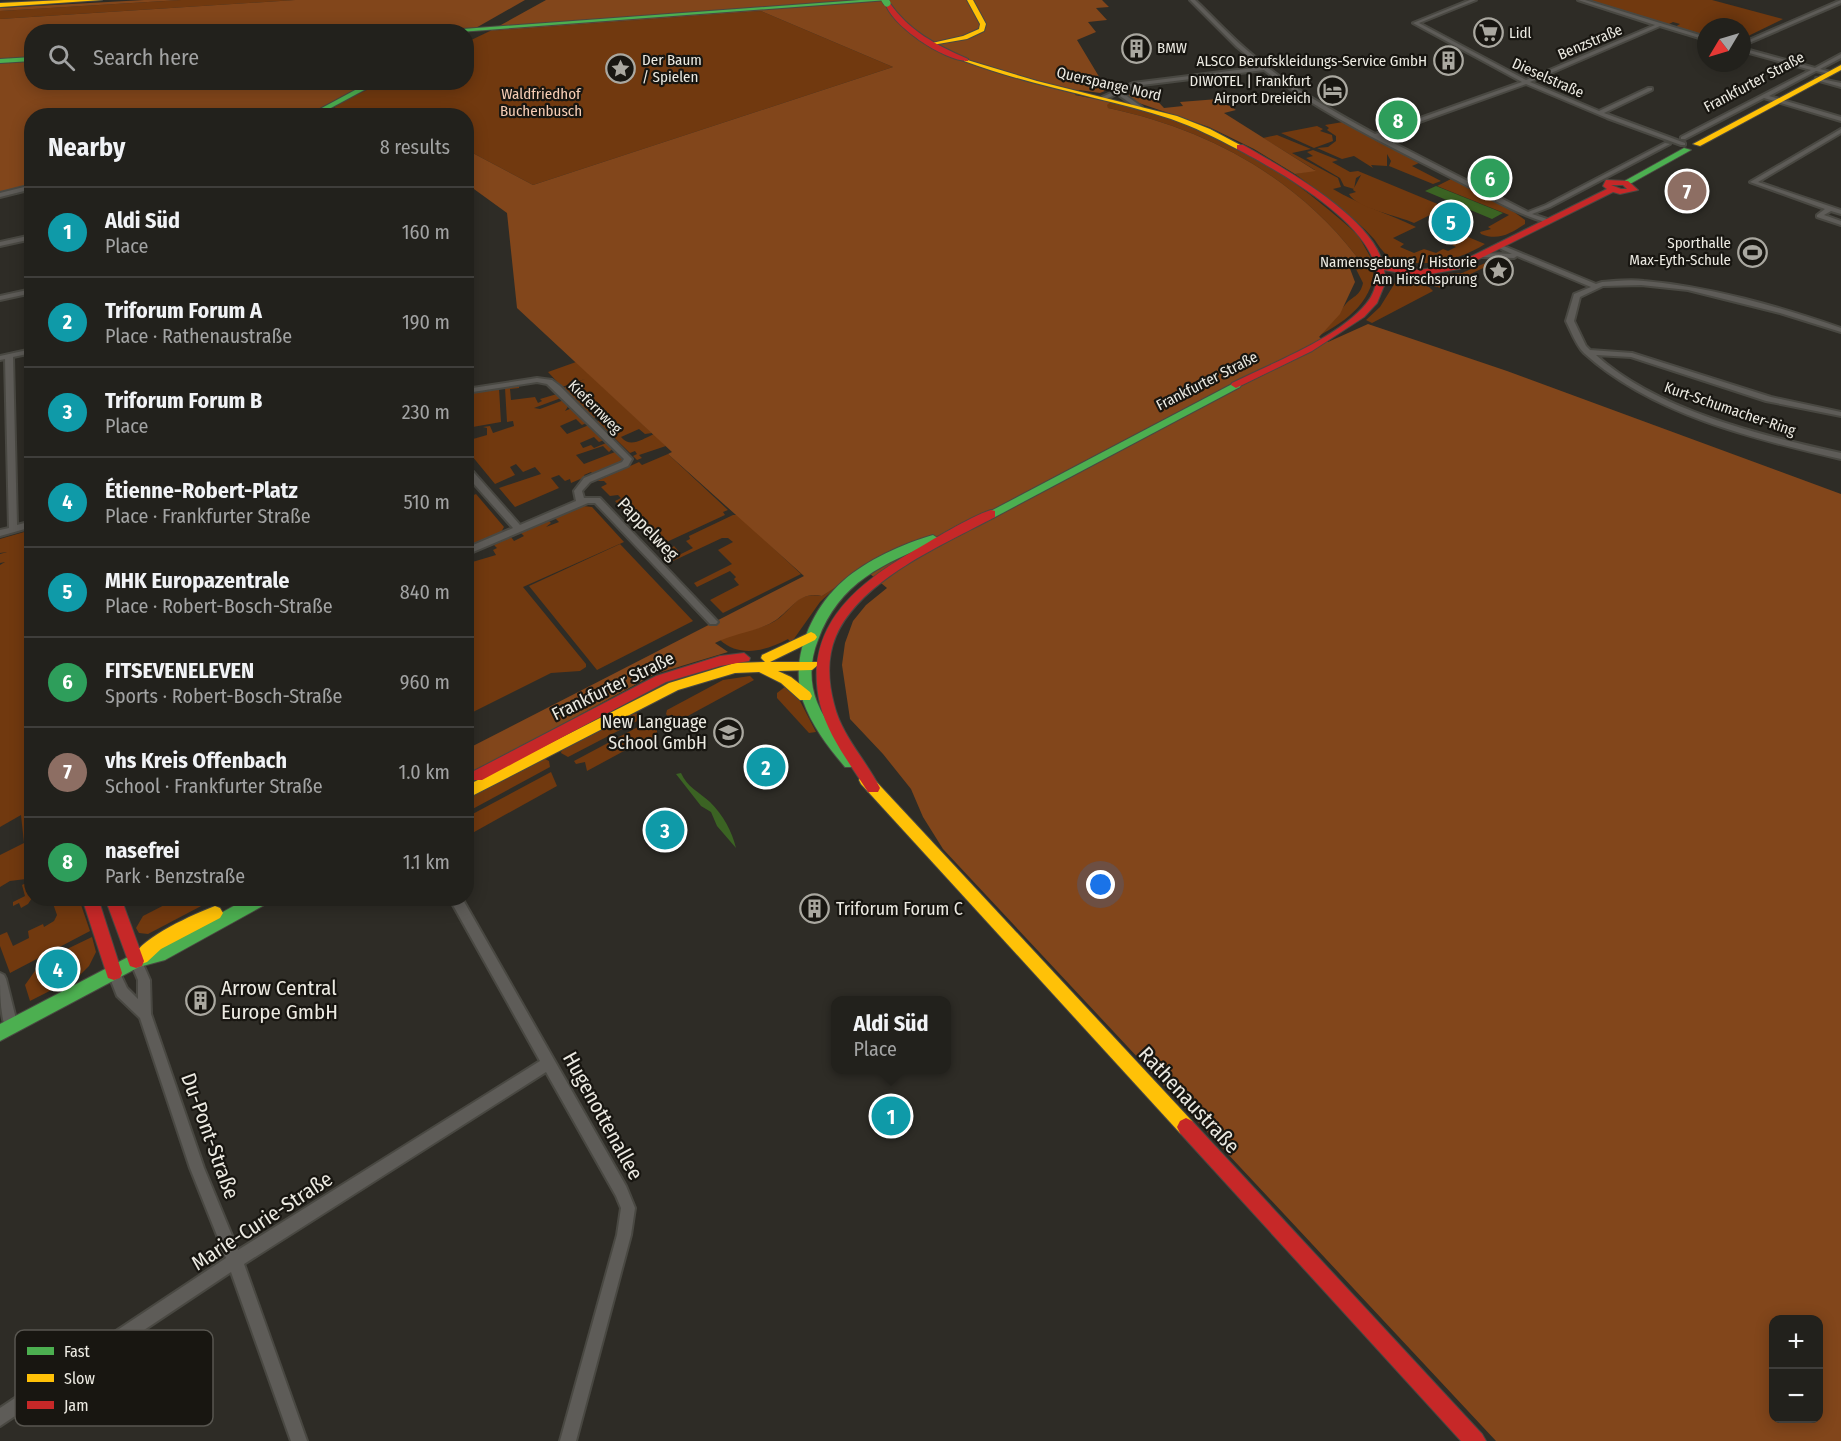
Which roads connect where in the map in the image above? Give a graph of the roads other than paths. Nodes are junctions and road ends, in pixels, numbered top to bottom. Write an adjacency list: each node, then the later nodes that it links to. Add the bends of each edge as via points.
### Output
1 (28, 0): 10 (main road)
2 (99, 0): 10 (main road)
3 (1192, 0): 22 (street)
4 (1200, 0): 22 (street, via 1258,56)
5 (1474, 0): 24 (street, Dieselstraße, via 1415,22)
6 (1580, 0): 11 (street)
7 (889, 1): 12 (main road); 13 (main road); 16 (main road, via 897,20)
8 (964, 1): 17 (main road, via 979,26)
9 (1838, 1): 15 (street)
10 (0, 3)
11 (1659, 25): 14 (street); 24 (street, Benzstraße)
12 (474, 32)
13 (922, 35): 16 (main road); 17 (main road, Querspange Nord)
14 (1697, 36)
15 (1751, 43)
16 (934, 44): 17 (main road)
17 (951, 44): 30 (main road, Querspange Nord, via 1021,79)
18 (1751, 50): 23 (street)
19 (1841, 56): 23 (street, Frankfurter Straße)
20 (24, 60): 21 (main road)
21 (0, 61)
22 (1265, 68): 25 (street); 37 (street)
23 (1825, 72): 26 (street); 31 (main road, Frankfurter Straße)
24 (1526, 82): 34 (street, Dieselstraße); 37 (street, Benzstraße)
25 (1155, 83): 29 (street); 30 (street, via 1129,86)
26 (1841, 85)
27 (1650, 89): 34 (street)
28 (360, 90): 33 (main road)
29 (1122, 95): 30 (street); 32 (street)
30 (1104, 98): 32 (main road, Querspange Nord)
31 (1770, 98): 35 (street); 39 (main road, Frankfurter Straße)
32 (1139, 107): 52 (main road, Querspange Nord, via 1211,131 1270,161 1350,222)
33 (324, 108)
34 (1599, 113): 39 (street, Dieselstraße)
35 (1841, 119)
36 (1841, 131): 42 (street, via 1753,182)
37 (1372, 134): 43 (street)
38 (1667, 144): 43 (street, via 1548,206)
39 (1688, 144): 45 (main road, Frankfurter Straße, via 1625,183 1607,183 1611,190)
40 (24, 189): 41 (street)
41 (0, 195)
42 (1830, 208): 44 (street); 47 (street, via 1819,216)
43 (1528, 212): 45 (street); 46 (street); 46 (street)
44 (1841, 212)
45 (1563, 213): 46 (main road)
46 (1542, 224): 49 (main road)
47 (1841, 224)
48 (24, 239): 50 (street)
49 (1515, 239): 51 (main road); 54 (street, via 1516,248)
50 (0, 244)
51 (1499, 246): 53 (main road); 54 (street)
52 (1377, 253): 55 (main road, Querspange Nord); 56 (main road)
53 (1482, 255): 54 (street); 56 (main road, via 1456,267)
54 (1524, 257): 58 (street)
55 (1382, 267): 56 (main road); 57 (main road)
56 (1405, 270): 57 (main road)
57 (1383, 282): 69 (main road, Frankfurter Straße, via 1365,312 1338,331)
58 (1595, 286): 61 (street, via 1648,282 1683,287 1745,300); 62 (street, Kurt-Schumacher-Ring, via 1577,297 1570,313 1573,331)
59 (24, 293): 60 (street)
60 (0, 298)
61 (1841, 330)
62 (1587, 352): 66 (street, Kurt-Schumacher-Ring, via 1632,355 1769,399); 67 (street, Kurt-Schumacher-Ring, via 1617,376 1677,406 1772,439)
63 (24, 353): 64 (street)
64 (4, 357): 73 (street)
65 (474, 390): 70 (street, Kiefernweg, via 537,380 549,382 628,459 583,483 578,491)
66 (1841, 414)
67 (1841, 456)
68 (474, 478): 72 (street)
69 (1017, 499): 77 (main road, Frankfurter Straße, via 884,560 854,578 832,600); 80 (main road, Frankfurter Straße, via 944,540 855,598 832,627)
70 (581, 502): 72 (street); 76 (street, Pappelweg, via 598,501)
71 (24, 527): 73 (street)
72 (519, 529): 75 (street)
73 (13, 530): 74 (street)
74 (0, 533)
75 (474, 549)
76 (713, 622)
77 (811, 637): 78 (main road); 79 (main road, Rathenaustraße)
78 (766, 658): 79 (main road, Frankfurter Straße); 83 (main road, Frankfurter Straße, via 720,661 661,678)
79 (804, 664): 80 (main road, Frankfurter Straße); 81 (main road, Frankfurter Straße); 82 (main road, Rathenaustraße)
80 (821, 664): 84 (main road, Rathenaustraße, via 823,692 836,726)
81 (754, 668): 82 (main road, via 786,680); 85 (main road, Frankfurter Straße, via 715,673 674,686)
82 (806, 696): 84 (main road, Rathenaustraße, via 829,741)
83 (474, 778)
84 (873, 788): 103 (main road, Rathenaustraße)
85 (474, 789)
86 (93, 906): 92 (main road)
87 (116, 906): 91 (main road)
88 (228, 906): 91 (main road, via 155,944)
89 (248, 906): 91 (main road, via 159,955)
90 (460, 906): 96 (street, Hugenottenallee)
91 (136, 962): 92 (main road); 94 (street, Du-Pont-Straße, via 144,980)
92 (114, 973): 94 (street, Du-Pont-Straße, via 122,992); 95 (main road)
93 (0, 979): 95 (street)
94 (145, 1014): 97 (street, Du-Pont-Straße, via 197,1168)
95 (5, 1030)
96 (549, 1063): 97 (street, Marie-Curie-Straße); 102 (street, Hugenottenallee, via 628,1209)
97 (236, 1261): 98 (street, Marie-Curie-Straße); 101 (street, Du-Pont-Straße)
98 (132, 1330)
99 (15, 1408): 100 (street, Marie-Curie-Straße)
100 (0, 1418)
101 (299, 1441)
102 (568, 1441)
103 (1475, 1441)

